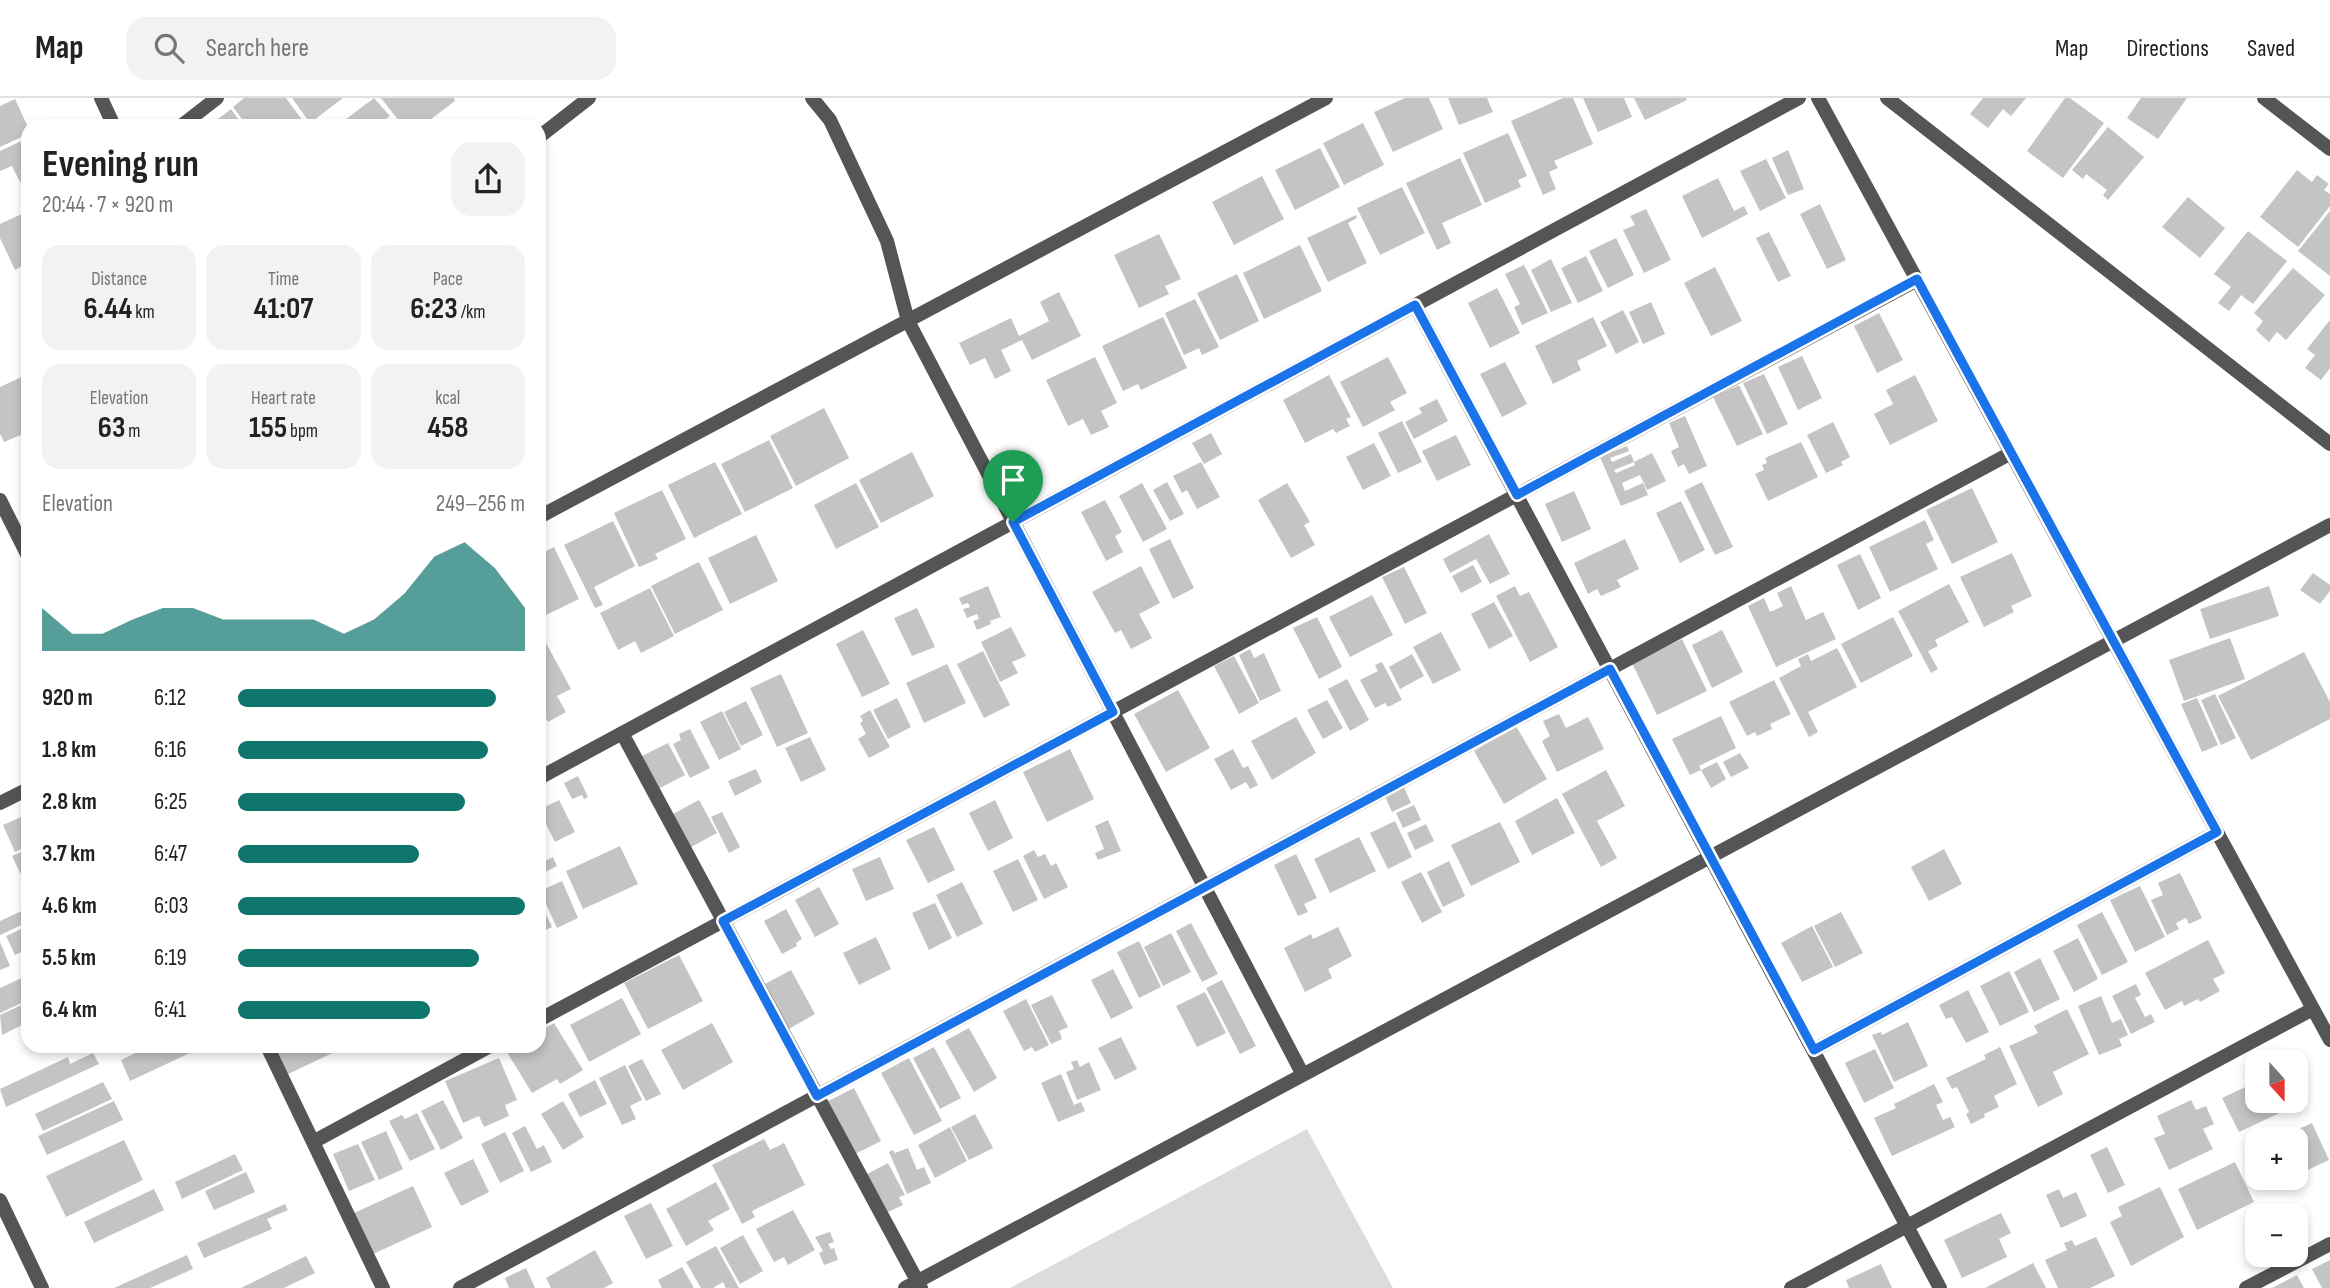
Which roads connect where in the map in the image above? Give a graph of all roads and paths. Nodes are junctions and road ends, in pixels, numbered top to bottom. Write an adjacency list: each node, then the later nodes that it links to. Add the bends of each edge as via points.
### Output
1 (101, 98): 10 (street)
2 (216, 98): 11 (street)
3 (589, 98): 12 (street)
4 (812, 98): 16 (street, via 830,120 887,241)
5 (1326, 98): 16 (street)
6 (1800, 98): 15 (street)
7 (1818, 98): 14 (street)
8 (1887, 98): 17 (street)
9 (2264, 98): 13 (street)
10 (111, 119)
11 (190, 119)
12 (546, 132)
13 (2330, 149)
14 (1917, 279): 18 (street); 19 (street)
15 (1415, 305): 19 (street); 22 (street)
16 (908, 321): 21 (street); 22 (street)
17 (2330, 444)
18 (2011, 453): 25 (street); 26 (street)
19 (1517, 495): 26 (street); 27 (street)
20 (0, 500): 24 (street)
21 (546, 513)
22 (1013, 522): 27 (street); 28 (street)
23 (2330, 525): 25 (street)
24 (21, 542)
25 (2113, 641): 32 (street); 33 (street)
26 (1610, 669): 33 (street); 34 (street)
27 (1113, 712): 34 (street); 35 (street)
28 (622, 733): 29 (street); 35 (street)
29 (546, 774)
30 (21, 792): 31 (street)
31 (0, 803)
32 (2217, 832): 36 (street); 39 (street)
33 (1711, 857): 39 (street); 42 (street)
34 (1205, 887): 42 (street); 43 (street)
35 (723, 921): 37 (street); 43 (street)
36 (2313, 1009): 38 (street); 46 (street)
37 (546, 1016)
38 (2330, 1040)
39 (1814, 1050): 46 (street)
40 (270, 1053): 44 (street)
41 (477, 1053): 44 (street)
42 (1303, 1075): 48 (street)
43 (817, 1096): 48 (street); 51 (street)
44 (313, 1142): 50 (street)
45 (0, 1200): 49 (street)
46 (1907, 1226): 52 (street); 53 (street)
47 (2330, 1244): 54 (street)
48 (914, 1286)
49 (42, 1288)
50 (383, 1288)
51 (460, 1288)
52 (1791, 1288)
53 (1940, 1288)
54 (2246, 1288)

